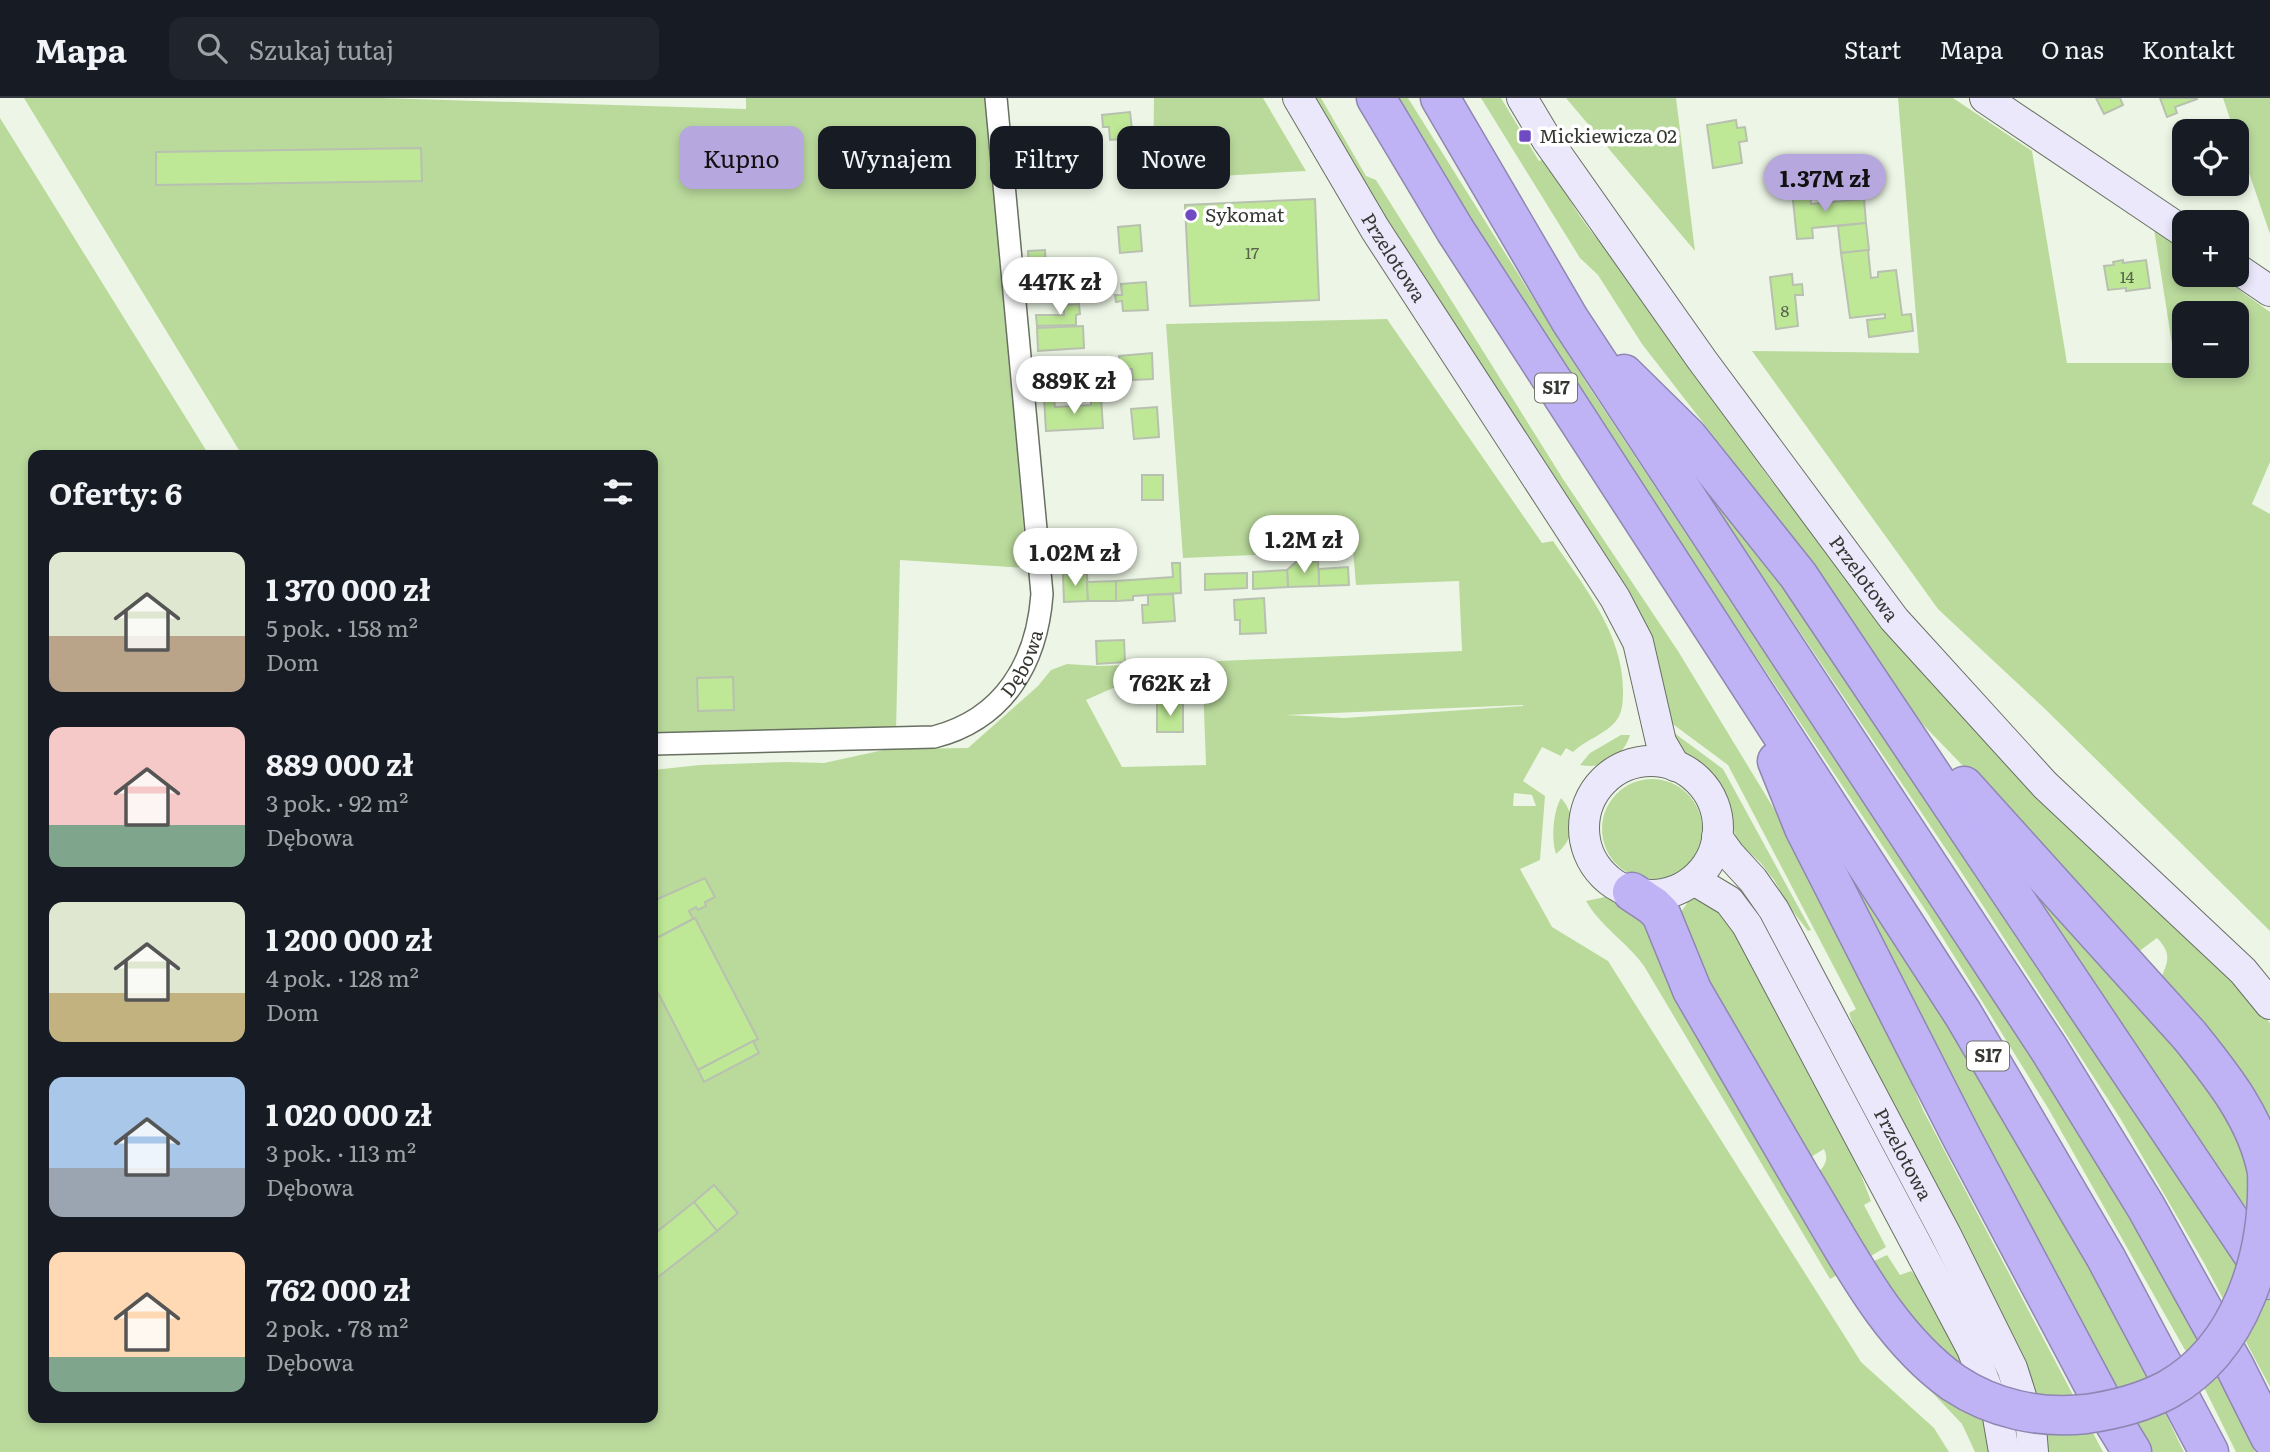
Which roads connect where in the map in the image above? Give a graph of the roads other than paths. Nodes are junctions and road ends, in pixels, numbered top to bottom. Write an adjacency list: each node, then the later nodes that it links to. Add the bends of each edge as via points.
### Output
1 (996, 98): 14 (street, Dębowa, via 1042,594 1040,621 1021,674 1003,698 974,721 934,737)
2 (1298, 98): 11 (street, Przelotowa, via 1375,229 1615,598 1638,642)
3 (1376, 98): 12 (highway, S17, via 1455,230)
4 (1440, 98): 10 (highway, S17)
5 (1522, 98): 20 (street, Przelotowa, via 1694,349 1894,619 2045,785 2243,971)
6 (1984, 98): 7 (street)
7 (2172, 224)
8 (2249, 276): 9 (street)
9 (2270, 290)
10 (1570, 320): 13 (highway, via 1688,437 1798,575); 23 (highway, S17, via 2049,1049 2146,1207)
11 (1643, 663): 15 (street, Przelotowa, via 1639,729); 16 (street, Przelotowa, via 1661,742)
12 (1742, 675): 22 (highway, via 1804,828); 28 (highway, S17, via 1963,1014 2106,1258)
13 (1867, 678): 19 (highway, bridge, via 2189,1035 2229,1085 2257,1139 2269,1198 2265,1258 2235,1327 2195,1371 2130,1405 2054,1416 1976,1396 1934,1368 1892,1324 1803,1181 1692,990 1661,914); 21 (highway)
14 (658, 744)
15 (1626, 766): 16 (street, via 1645,762); 19 (street, via 1594,794 1584,834 1599,870)
16 (1675, 766): 17 (street, via 1706,790 1716,813)
17 (1717, 837): 18 (street, via 1709,860); 25 (street, Przelotowa, via 1774,910 1946,1235 2012,1368 2031,1427)
18 (1694, 880): 19 (street, via 1665,894); 24 (street, Przelotowa, via 1729,901 1754,937 1972,1349 1998,1417)
19 (1632, 892)
20 (2270, 1003)
21 (2270, 1280)
22 (2110, 1416): 26 (highway); 27 (highway)
23 (2270, 1437)
24 (2004, 1452)
25 (2033, 1452)
26 (2124, 1452)
27 (2132, 1452)
28 (2209, 1452)

